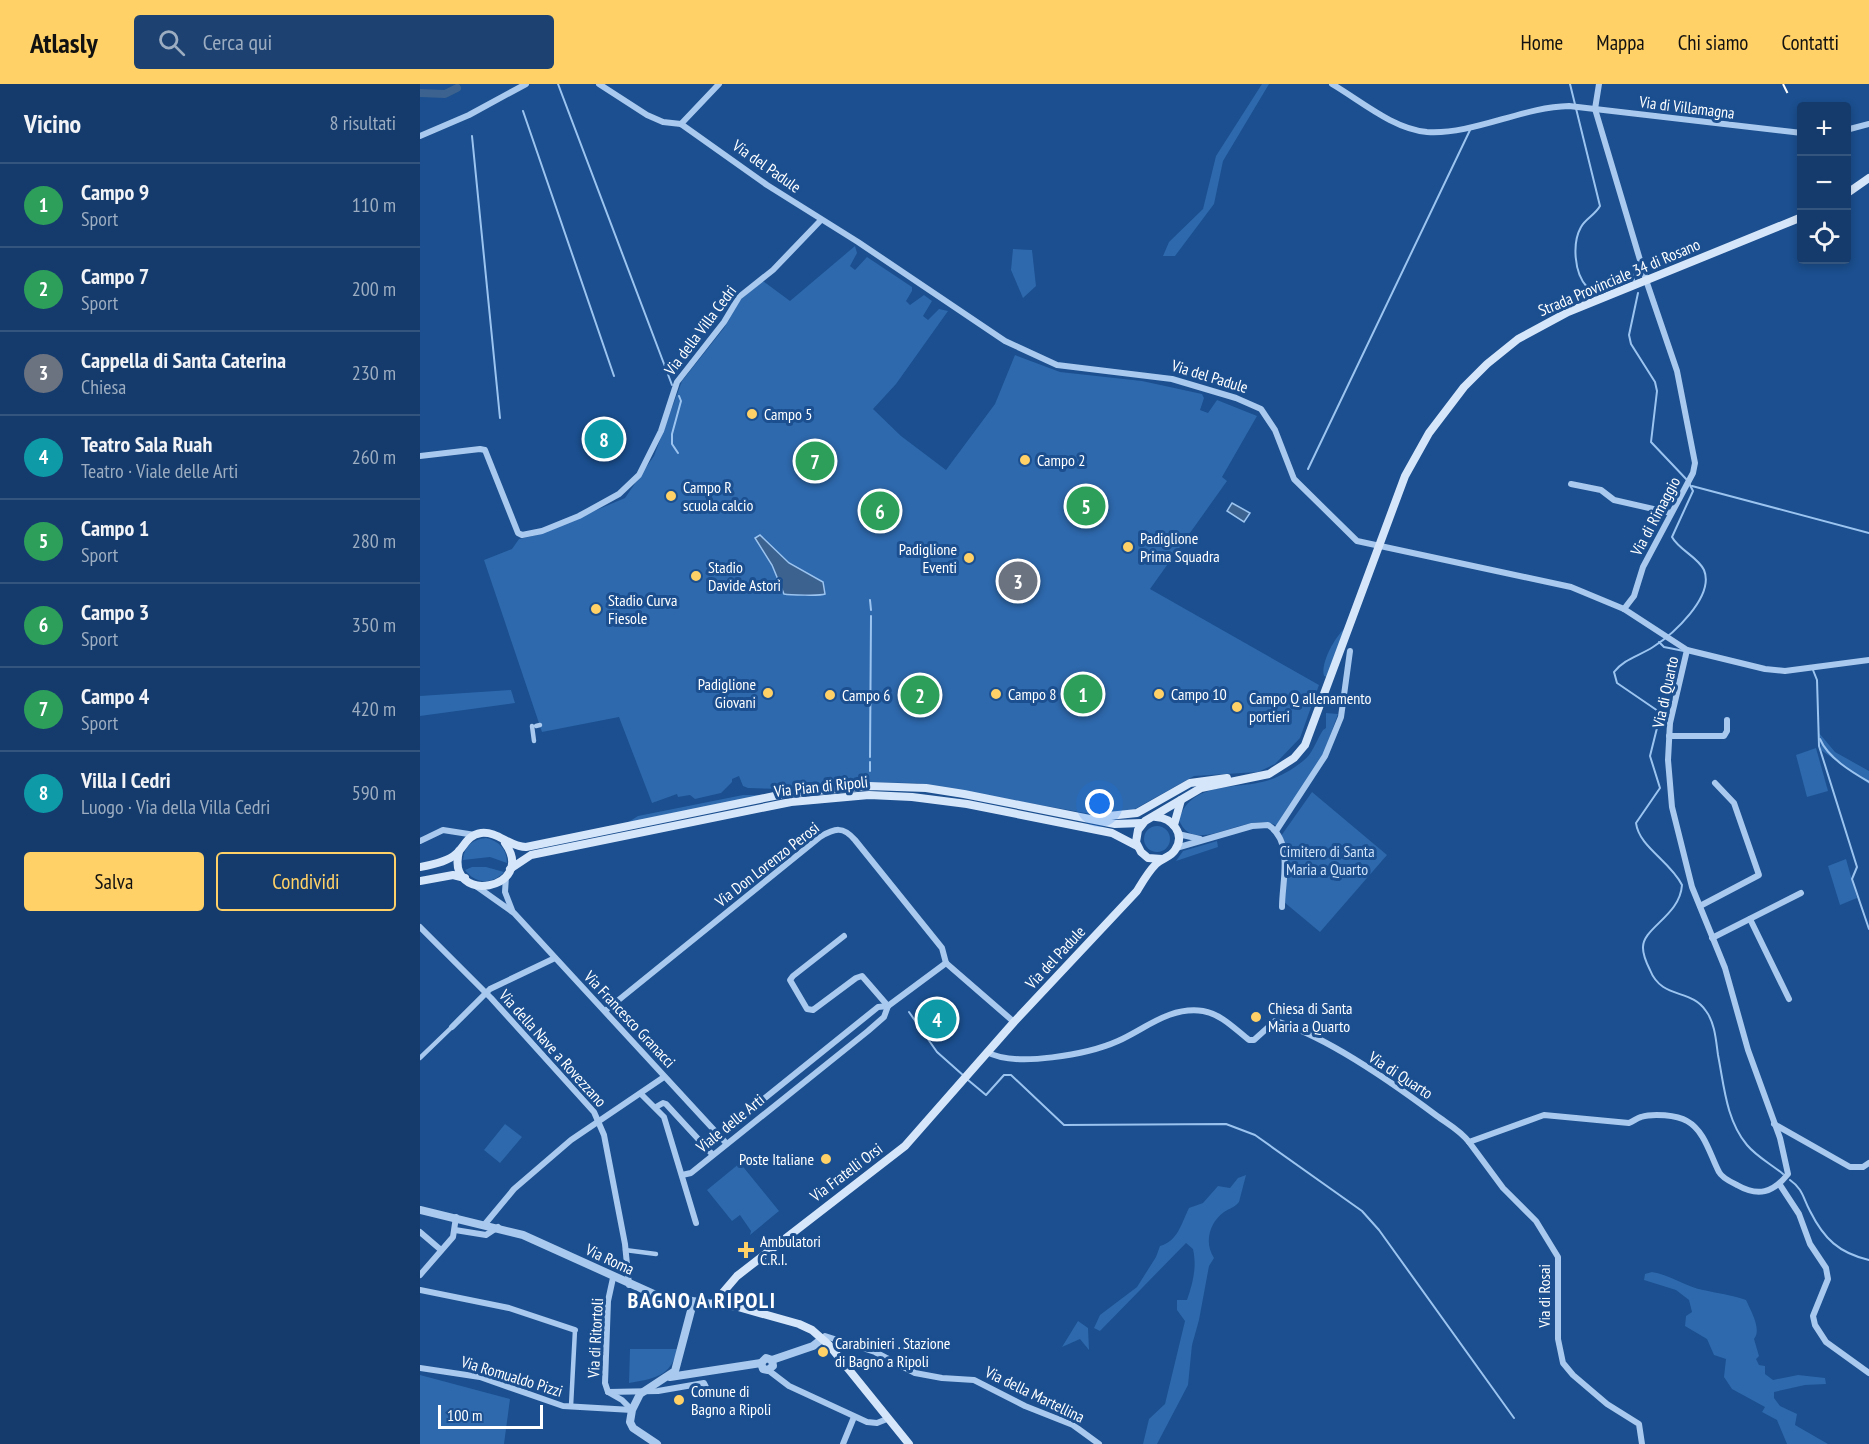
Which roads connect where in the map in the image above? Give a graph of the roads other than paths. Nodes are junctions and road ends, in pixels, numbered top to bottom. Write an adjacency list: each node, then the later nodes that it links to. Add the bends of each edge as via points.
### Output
1 (526, 84): 11 (street)
2 (599, 84): 7 (street, via 647,115)
3 (719, 84): 7 (street)
4 (1332, 84): 6 (street, Via di Villamagna, via 1389,119 1428,132 1462,128 1553,106)
5 (1599, 84): 6 (street, Via di Rimaggio)
6 (1595, 109): 10 (street, Via di Villamagna); 16 (street, Via di Rimaggio)
7 (681, 124): 15 (street, Via del Padule)
8 (1869, 124): 9 (street)
9 (1851, 129)
10 (1797, 132)
11 (420, 136)
12 (1869, 178): 13 (main road)
13 (1851, 191)
14 (1797, 219): 16 (main road, Strada Provinciale 34 di Rosano)
15 (821, 220): 17 (street, Via della Villa Cedri, via 773,270 739,297 677,382 658,437 639,475 610,500 542,531 522,535 485,450); 20 (street, Via del Padule, via 1005,341 1049,362 1172,379 1261,409 1275,430 1298,483 1353,539)
16 (1644, 281): 19 (street, Via di Rimaggio, via 1685,405 1694,449 1693,473); 20 (main road, Strada Provinciale 34 di Rosano, via 1538,327 1480,370 1422,445 1405,476)
17 (420, 456)
18 (1571, 484): 19 (street, via 1601,490 1614,500)
19 (1671, 513): 21 (street, Via di Rimaggio, via 1643,567 1634,596)
20 (1378, 546): 21 (street, via 1571,587); 29 (main road, via 1305,745 1275,771)
21 (1624, 609): 22 (street)
22 (1687, 650): 24 (street, via 1785,671); 27 (street, Via di Quarto)
23 (1350, 651): 37 (street, via 1343,707 1325,756)
24 (1869, 660)
25 (1727, 720): 27 (street, via 1724,736)
26 (536, 726): 28 (street)
27 (1669, 736): 54 (street, Via di Quarto, via 1672,807)
28 (534, 741)
29 (1239, 780): 31 (main road, via 1201,788); 33 (main road, Via Pian di Ripoli, via 1198,781 1137,813)
30 (1715, 783): 54 (street, via 1734,803 1759,875)
31 (1181, 799): 32 (main road); 35 (main road)
32 (1156, 817): 34 (main road); 35 (main road)
33 (1085, 818): 34 (main road, Via Pian di Ripoli, via 1115,824); 42 (main road, Via Pian di Ripoli, via 947,791 869,786 784,794 526,847)
34 (1142, 823): 43 (main road, via 1136,834)
35 (1174, 825): 38 (main road)
36 (454, 831): 39 (street); 41 (street, via 443,830); 45 (street, via 460,839)
37 (1276, 833): 40 (street, Via del Padule, via 1264,824); 55 (street, via 1284,851)
38 (1178, 834): 40 (street, Via del Padule, via 1192,839); 44 (main road)
39 (476, 835): 42 (main road, Via Pian di Ripoli, via 491,834); 45 (main road, via 466,840)
40 (1212, 837): 44 (street, Via del Padule)
41 (420, 841)
42 (505, 842): 49 (main road, via 510,853)
43 (1137, 846): 46 (main road); 49 (main road, Via Pian di Ripoli, via 1112,833 954,801 850,796 777,804 531,855)
44 (1176, 848): 47 (main road, Via del Padule)
45 (460, 850): 48 (main road, via 441,862); 52 (main road, via 458,866)
46 (1145, 856): 47 (main road); 50 (main road)
47 (1162, 859): 50 (main road, Via del Padule)
48 (420, 867)
49 (508, 873): 52 (main road, Via Pian di Ripoli, via 492,886); 56 (street, Via Francesco Granacci, via 505,892)
50 (1143, 880): 67 (main road, Via del Padule)
51 (420, 881): 52 (main road, Via Pian di Ripoli, via 453,875)
52 (469, 881): 56 (street, Via Francesco Granacci)
53 (1800, 893): 57 (street)
54 (1700, 906): 60 (street, Via di Quarto)
55 (1282, 907)
56 (514, 913): 61 (street, Via Francesco Granacci)
57 (1750, 919): 60 (street); 64 (street)
58 (420, 927): 63 (street, Via della Nave a Rovezzano)
59 (844, 936): 65 (street, via 792,976 792,987 807,1009 813,1010 862,976)
60 (1712, 938): 77 (street, Via di Quarto)
61 (555, 958): 63 (street); 66 (street, Via Francesco Granacci)
62 (946, 963): 65 (street, Viale delle Arti); 66 (street, Via Don Lorenzo Perosi, via 942,948 855,840 847,831 835,829 820,837); 67 (street)
63 (486, 993): 68 (street); 76 (street, Via della Nave a Rovezzano)
64 (1789, 999)
65 (888, 1006): 72 (street, Viale delle Arti, via 878,1007); 73 (street, Viale delle Arti, via 884,1017)
66 (605, 1011): 71 (street, Via Francesco Granacci)
67 (1014, 1022): 69 (main road, Via del Padule)
68 (452, 1027): 70 (street)
69 (987, 1052): 79 (street, Via di Quarto, via 1001,1059 1040,1058 1096,1048 1181,1011 1214,1014 1249,1040 1275,1021 1308,1033 1355,1061 1416,1100); 100 (main road, Via Fratelli Orsi, via 905,1146 737,1276)
70 (420, 1058)
71 (664, 1077): 74 (street); 78 (street, Via Francesco Granacci)
72 (788, 1082): 73 (street); 78 (street, Viale delle Arti)
73 (794, 1088): 80 (street, Viale delle Arti)
74 (641, 1094): 75 (street); 76 (street)
75 (656, 1107): 81 (street, via 666,1104); 83 (street, via 664,1117)
76 (599, 1121): 88 (street, via 519,1184); 93 (street, Via della Nave a Rovezzano)
77 (1773, 1123): 82 (street, via 1850,1167); 84 (street, Via di Quarto, via 1788,1171)
78 (719, 1135): 80 (street, Via Francesco Granacci)
79 (1469, 1142): 84 (street, via 1544,1115 1629,1122 1656,1115 1686,1120 1707,1146 1719,1174 1747,1191 1765,1193); 120 (street, Via di Rosai, via 1503,1188 1536,1221 1558,1257 1558,1339 1563,1363 1607,1404 1639,1424)
80 (726, 1143): 81 (street, Viale delle Arti)
81 (712, 1154): 83 (street, Viale delle Arti, via 691,1173)
82 (1869, 1163)
83 (682, 1175): 87 (street)
84 (1780, 1185): 107 (street, via 1826,1268 1828,1279 1813,1316 1815,1325 1826,1342)
85 (420, 1210): 86 (street, Via Roma)
86 (456, 1217): 88 (street, Via Roma); 90 (street)
87 (696, 1223)
88 (485, 1224): 89 (street, Via Roma)
89 (498, 1227): 90 (street, via 486,1235); 96 (street, Via Roma, via 535,1240)
90 (454, 1230): 92 (street)
91 (420, 1232): 92 (street)
92 (441, 1250): 95 (street)
93 (626, 1250): 94 (street); 97 (street, Via della Nave a Rovezzano)
94 (656, 1254)
95 (420, 1275)
96 (613, 1278): 97 (street, Via Roma); 111 (street, Via di Ritortoli, via 608,1301)
97 (629, 1285): 99 (street, Via Roma, via 666,1299)
98 (420, 1290): 101 (street, via 509,1308)
99 (693, 1303): 100 (street, Via Roma); 108 (street, via 681,1358)
100 (713, 1304): 102 (main road, Via Roma, via 799,1324)
101 (575, 1330): 112 (street)
102 (822, 1339): 103 (street); 115 (main road, Via Roma); 119 (street, Via della Martellina, via 825,1336 843,1340 915,1373 974,1380 1073,1425)
103 (772, 1360): 104 (street, via 766,1358); 106 (street, via 773,1366)
104 (761, 1363): 106 (street); 108 (street)
105 (420, 1368): 112 (street, Via Romualdo Pizzi, via 480,1377 548,1402)
106 (768, 1370): 114 (street, via 789,1386)
107 (1869, 1373)
108 (670, 1377): 110 (street)
109 (706, 1387): 110 (street, via 704,1383)
110 (644, 1391): 111 (street); 113 (street)
111 (608, 1392): 113 (street, Via di Ritortoli)
112 (571, 1406): 113 (street, Via Romualdo Pizzi)
113 (632, 1410): 116 (street, via 633,1428)
114 (854, 1417): 115 (street, via 871,1424); 117 (street)
115 (887, 1419): 118 (main road, Via Roma)
116 (657, 1444)
117 (843, 1444)
118 (909, 1444)
119 (1099, 1444)
120 (1642, 1444)

